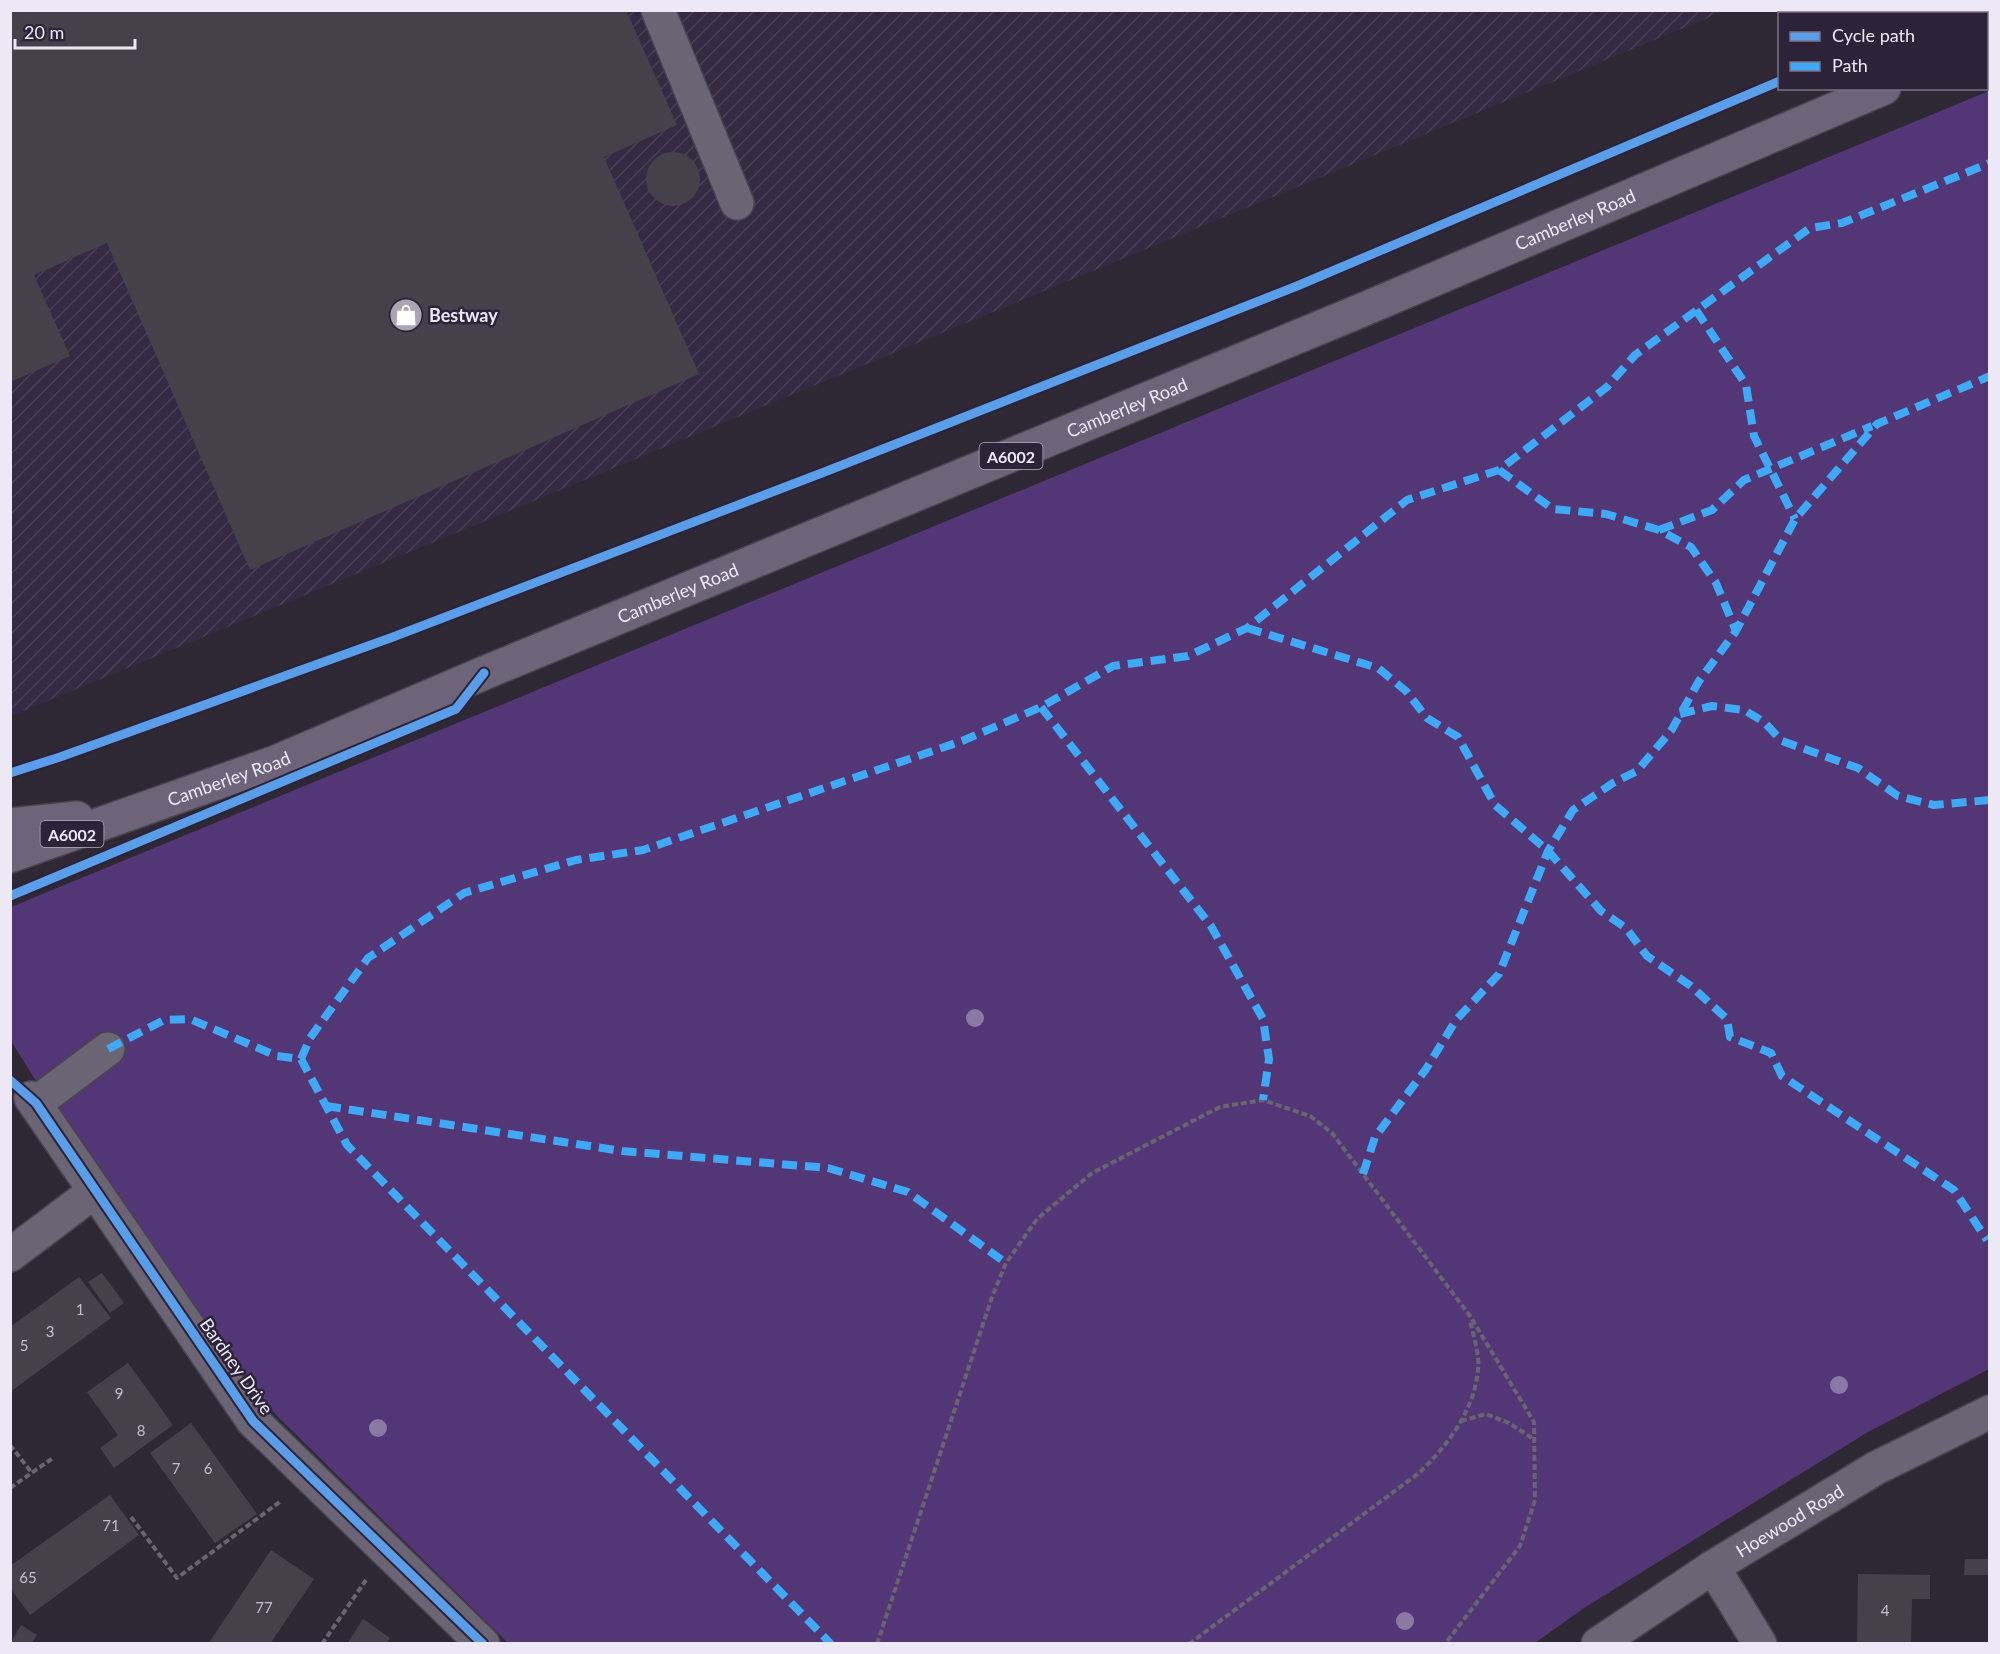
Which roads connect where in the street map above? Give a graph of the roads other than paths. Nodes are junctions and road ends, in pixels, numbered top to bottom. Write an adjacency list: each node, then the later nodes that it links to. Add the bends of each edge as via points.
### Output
1 (658, 10): 3 (street)
2 (1879, 90): 4 (main road, Camberley Road / A6002, via 276,762)
3 (737, 203)
4 (134, 811): 5 (main road, Camberley Road / A6002); 6 (main road, Camberley Road / A6002)
5 (10, 825)
6 (10, 855)
7 (108, 1049): 8 (street, Bardney Drive, via 34,1101)
8 (95, 1191): 9 (street); 12 (street, Bardney Drive, via 253,1421)
9 (10, 1255)
10 (1989, 1412): 11 (street, Hoewood Road, via 1876,1468)
11 (1713, 1567): 13 (street, Hoewood Road); 14 (street)
12 (483, 1644)
13 (1598, 1644)
14 (1760, 1644)

